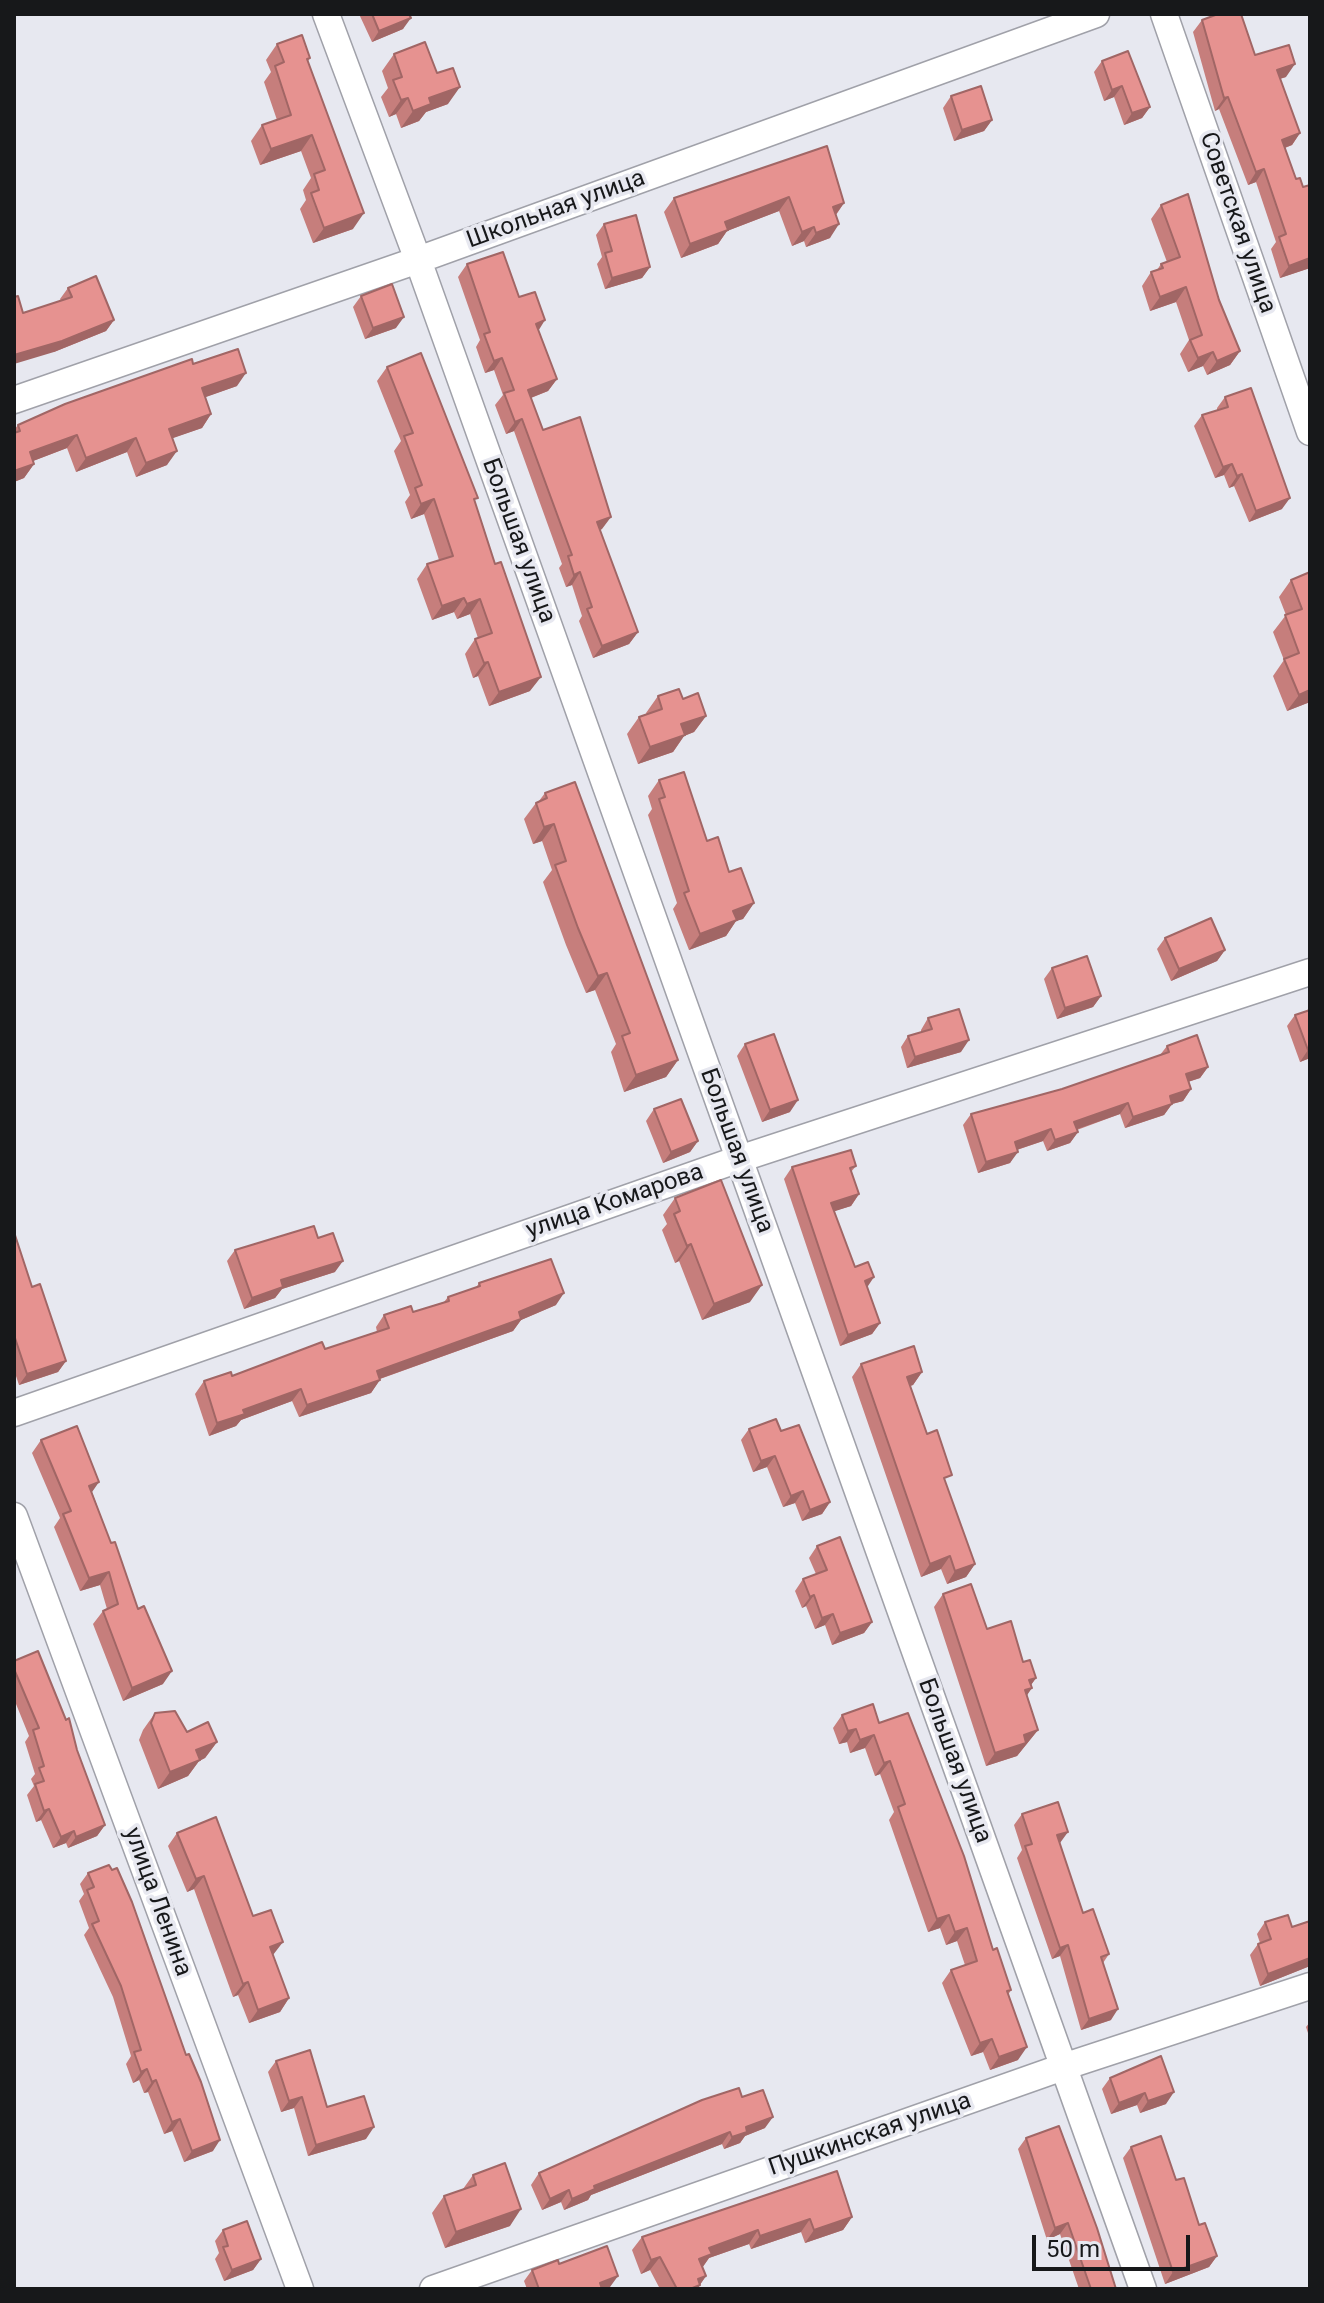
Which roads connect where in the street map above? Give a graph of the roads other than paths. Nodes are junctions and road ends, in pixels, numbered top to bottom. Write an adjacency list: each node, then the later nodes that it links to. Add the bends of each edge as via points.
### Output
1 (326, 14): 4 (street, Большая улица)
2 (1096, 14): 4 (street, Школьная улица)
3 (1164, 14): 6 (street, Советская улица)
4 (418, 260): 5 (street, Школьная улица); 8 (street, Большая улица)
5 (14, 400)
6 (1310, 432)
7 (1310, 972): 8 (street, улица Комарова)
8 (739, 1159): 9 (street, улица Комарова); 12 (street, Большая улица)
9 (14, 1413)
10 (14, 1516): 13 (street, улица Ленина)
11 (1310, 1986): 12 (street, Пушкинская улица)
12 (1063, 2067): 14 (street, Пушкинская улица); 15 (street, Большая улица)
13 (300, 2289)
14 (433, 2289)
15 (1143, 2289)

